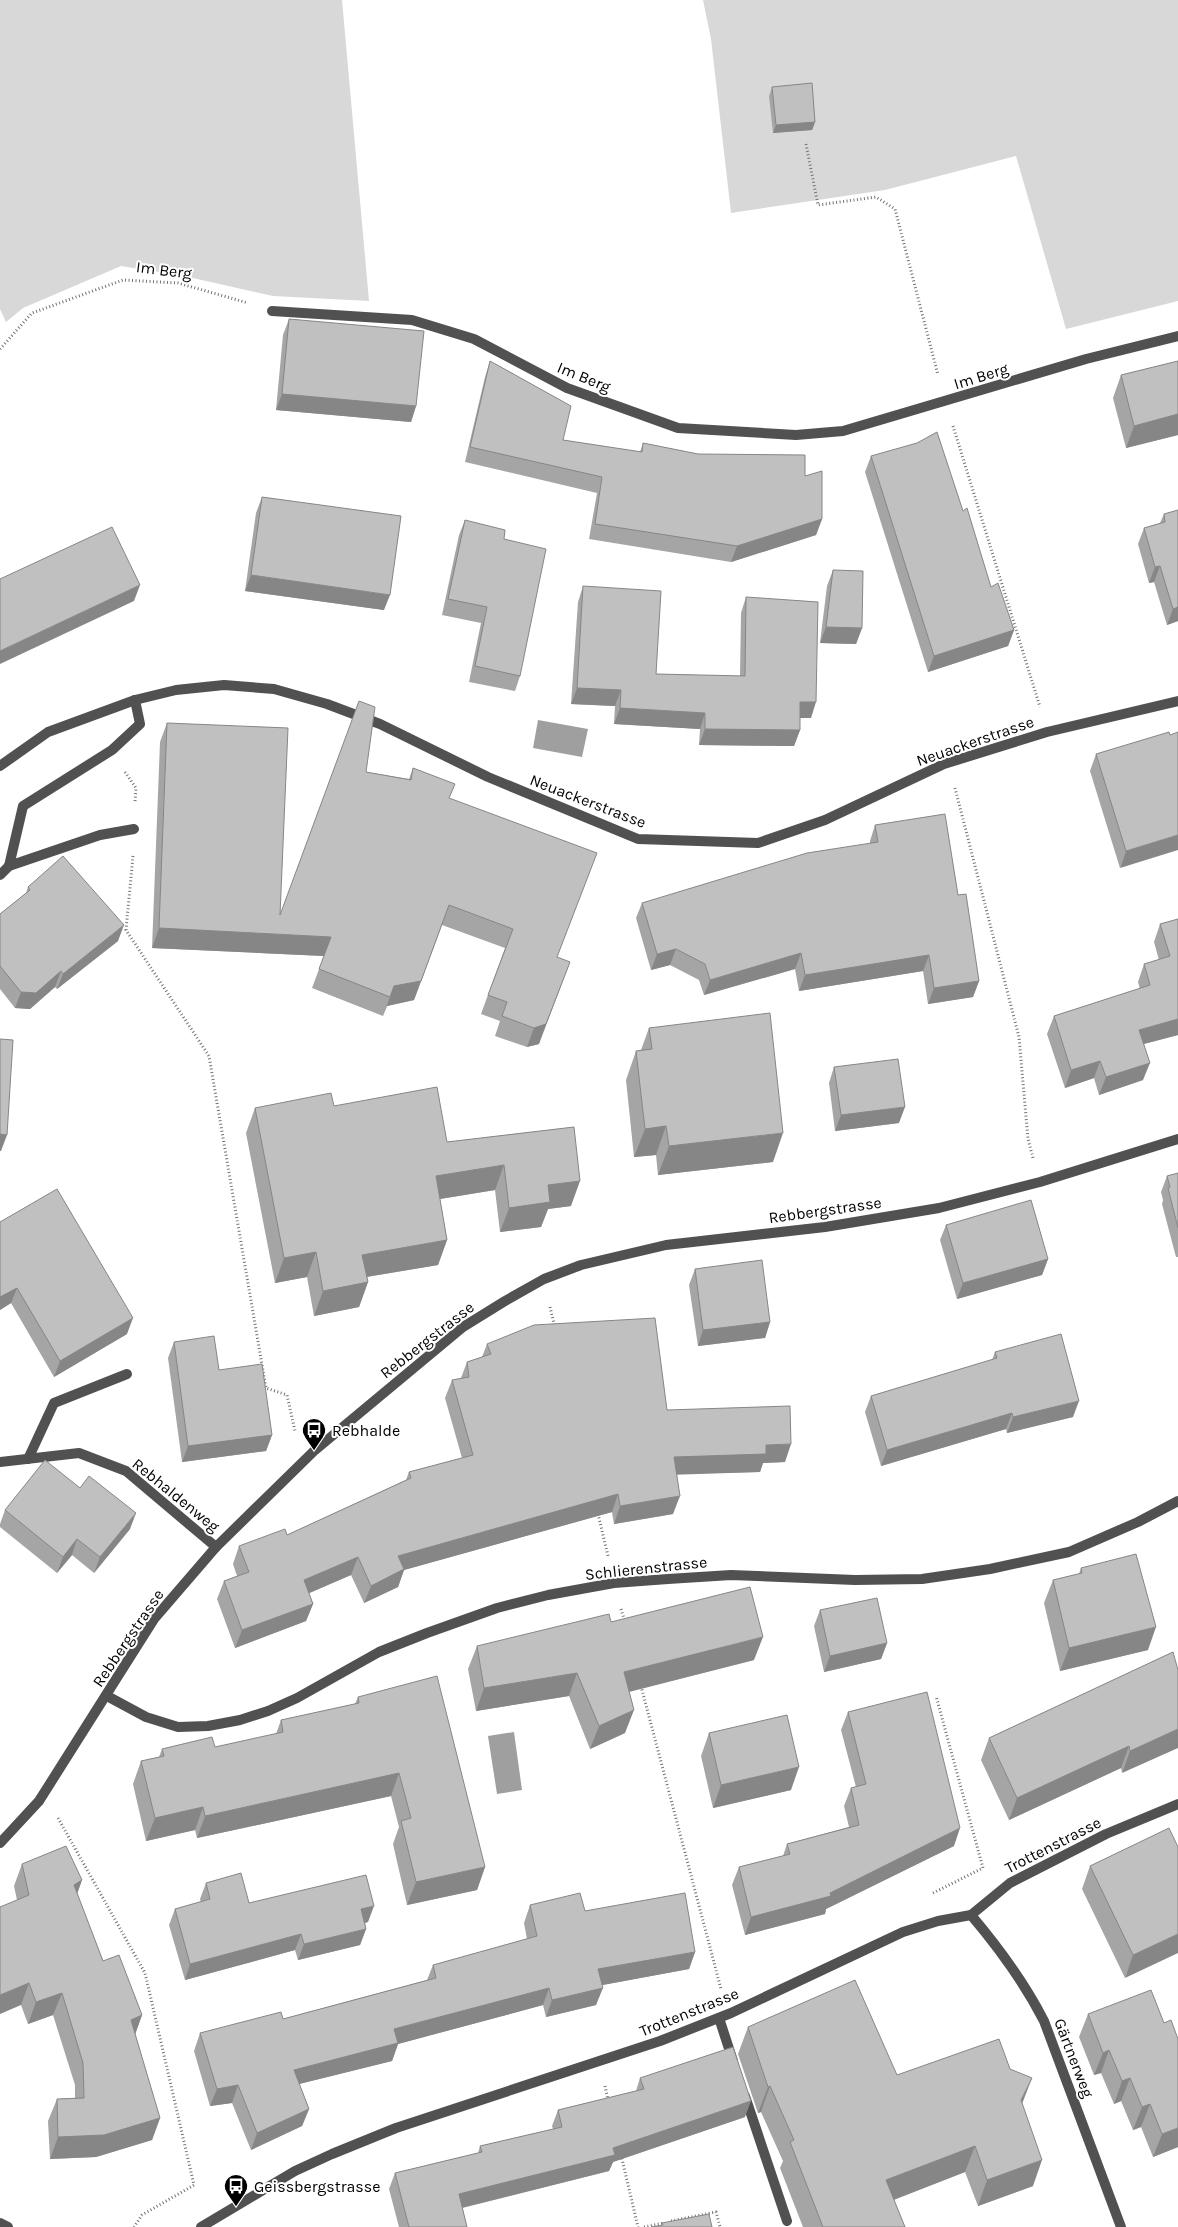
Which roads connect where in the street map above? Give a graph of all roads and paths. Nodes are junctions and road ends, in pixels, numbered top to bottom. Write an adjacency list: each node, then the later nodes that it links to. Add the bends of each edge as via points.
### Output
1 (806, 144): 5 (path, via 818,205 876,197 895,209)
2 (272, 310): 4 (path, Im Berg, via 178,283 123,280 32,313); 5 (street, Im Berg, via 412,320 474,339 567,388 678,428 796,435 843,431)
3 (1178, 336): 5 (street, Im Berg, via 1086,359)
4 (0, 349)
5 (945, 402)
6 (944, 426): 9 (path, via 953,424)
7 (135, 700): 9 (street, Neuackerstrasse, via 176,690 224,685 274,690 327,704 380,724 488,776 638,840 704,843 758,844 825,820 944,764); 10 (street, Neuackerstrasse, via 48,732); 16 (street, via 140,724 112,750 23,806)
8 (1178, 701): 9 (street, Neuackerstrasse)
9 (1048, 732)
10 (0, 766)
11 (123, 767): 13 (path, via 136,788)
12 (954, 784): 19 (path, via 1019,1037)
13 (135, 804)
14 (134, 829): 16 (street, via 100,835)
15 (133, 854): 23 (path, via 126,930 209,1056 266,1388 287,1395)
16 (8, 866): 17 (street)
17 (0, 875)
18 (1178, 1138): 20 (street, Rebbergstrasse, via 1040,1182 939,1208 825,1227 666,1245 581,1265)
19 (1028, 1139)
20 (544, 1279): 21 (path); 28 (street, Rebbergstrasse, via 463,1327 430,1353 314,1451)
21 (557, 1337)
22 (127, 1374): 24 (street, via 54,1402)
23 (294, 1427)
24 (28, 1459): 25 (street, Rebhaldenweg); 28 (street, Rebhaldenweg, via 79,1453 126,1471)
25 (0, 1462)
26 (1178, 1502): 33 (street, Schlierenstrasse, via 1069,1552 990,1569 922,1579 731,1575 614,1583 548,1595 497,1608 428,1633 379,1652 268,1711 208,1726 178,1727 146,1717)
27 (597, 1510): 29 (path)
28 (216, 1547): 33 (street, Rebbergstrasse, via 154,1620)
29 (606, 1548)
30 (620, 1604): 31 (path)
31 (625, 1623)
32 (640, 1680): 40 (path)
33 (107, 1696): 35 (street, Rebbergstrasse)
34 (936, 1696): 38 (path)
35 (39, 1801): 37 (street, Rebbergstrasse); 48 (path, via 61,1820 145,1973 194,2185 142,2215)
36 (1178, 1804): 39 (street, Trottenstrasse, via 1106,1834 1010,1883)
37 (0, 1843)
38 (984, 1868)
39 (971, 1915): 41 (street, Trottenstrasse, via 903,1932); 53 (street, Gärtnerweg, via 1028,1990 1044,2021)
40 (719, 1984)
41 (719, 2018): 42 (street, Trottenstrasse); 45 (street)
42 (600, 2062): 43 (path); 49 (street, Trottenstrasse, via 396,2128 332,2154 295,2171)
43 (609, 2102)
44 (620, 2150): 50 (path)
45 (787, 2221)
46 (0, 2224): 47 (street)
47 (8, 2227)
48 (134, 2227)
49 (201, 2227)
50 (638, 2227)
51 (644, 2227): 52 (path, via 716,2212)
52 (720, 2227)
53 (1121, 2227)

